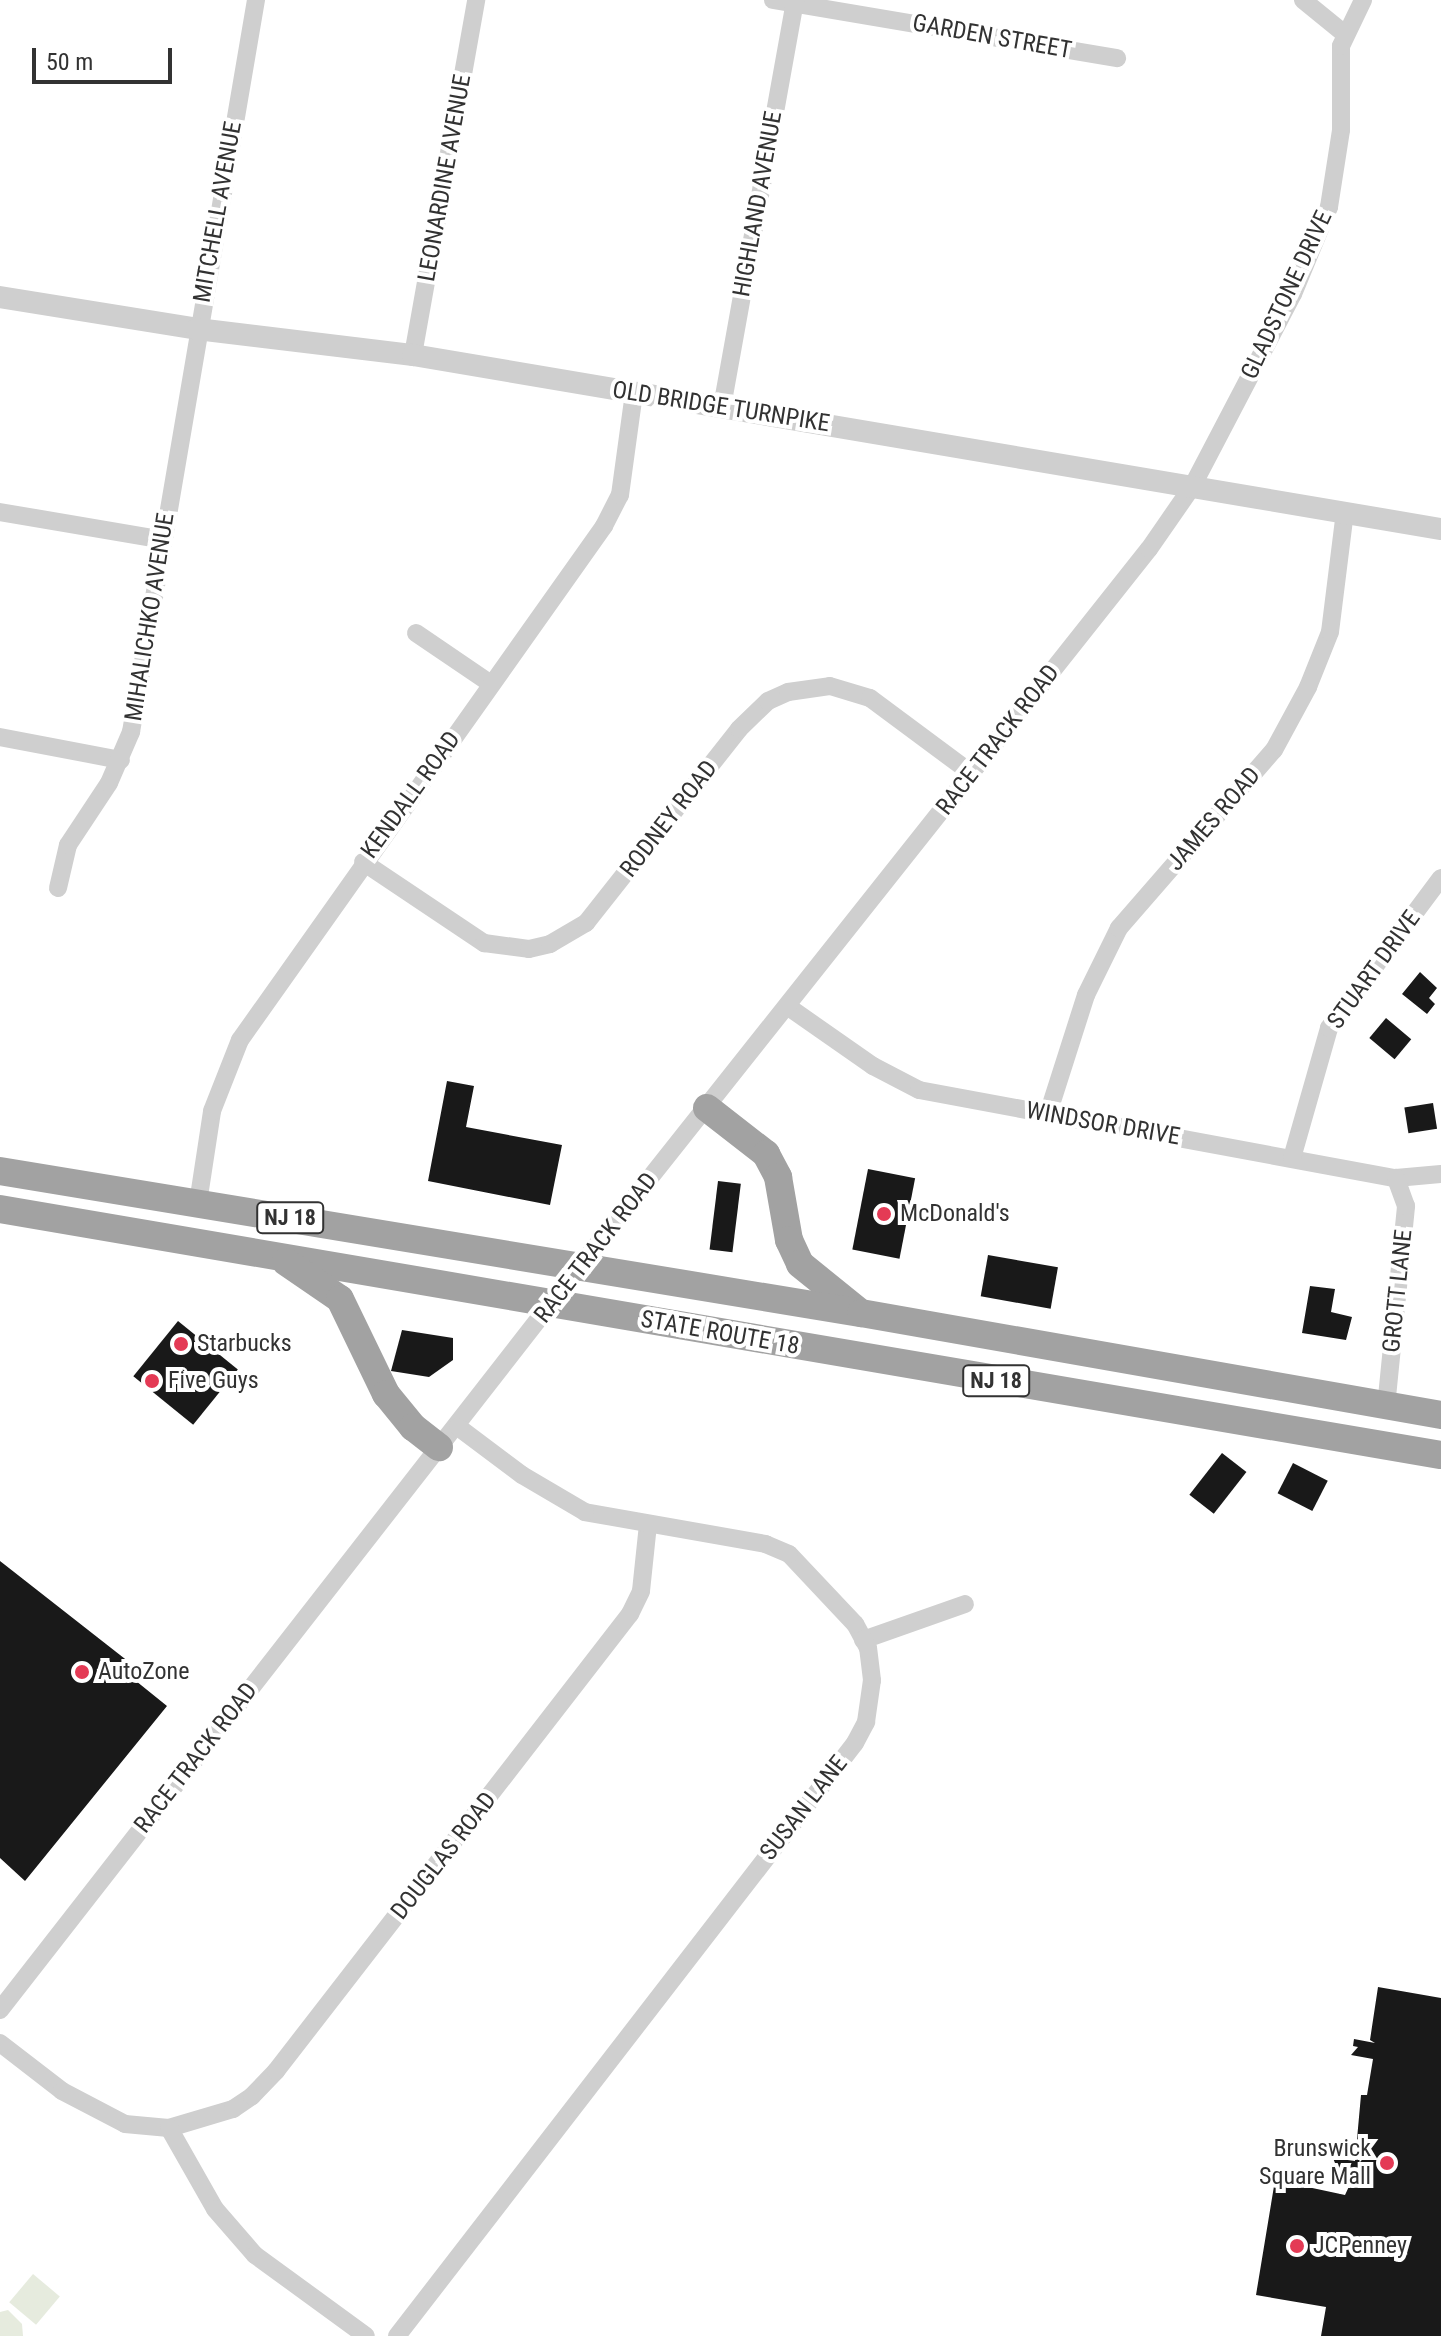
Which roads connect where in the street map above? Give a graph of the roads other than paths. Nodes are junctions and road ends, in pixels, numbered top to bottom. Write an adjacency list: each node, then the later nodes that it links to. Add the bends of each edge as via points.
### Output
1 (256, 0): 10 (street, MITCHELL AVENUE)
2 (476, 0): 11 (street, LEONARDINE AVENUE)
3 (773, 0): 6 (street, GARDEN STREET)
4 (1303, 0): 7 (street)
5 (1363, 0): 7 (street, GLADSTONE DRIVE)
6 (794, 2): 8 (street, GARDEN STREET); 13 (street, HIGHLAND AVENUE)
7 (1346, 35): 14 (street, GLADSTONE DRIVE, via 1341,46 1341,130 1329,207 1293,294)
8 (1117, 58)
9 (0, 297): 10 (street, OLD BRIDGE TURNPIKE)
10 (197, 329): 11 (street, OLD BRIDGE TURNPIKE); 18 (street, MIHALICHKO AVENUE)
11 (413, 355): 12 (street, OLD BRIDGE TURNPIKE)
12 (634, 393): 13 (street, OLD BRIDGE TURNPIKE); 20 (street, KENDALL ROAD, via 620,495 604,526)
13 (722, 407): 14 (street, OLD BRIDGE TURNPIKE)
14 (1192, 487): 16 (street, OLD BRIDGE TURNPIKE); 23 (street, RACE TRACK ROAD)
15 (0, 512): 18 (street)
16 (1345, 512): 17 (street, OLD BRIDGE TURNPIKE); 29 (street, JAMES ROAD, via 1330,632 1308,687 1274,750 1119,928 1086,995)
17 (1441, 529)
18 (164, 540): 22 (street, MIHALICHKO AVENUE, via 131,732)
19 (416, 633): 20 (street)
20 (491, 684): 24 (street, KENDALL ROAD)
21 (0, 737): 22 (street)
22 (121, 760): 26 (street, MIHALICHKO AVENUE, via 68,845)
23 (971, 773): 24 (street, RODNEY ROAD, via 870,698 830,686 788,692 739,729 586,923 529,949 484,943); 27 (street, RACE TRACK ROAD)
24 (363, 862): 34 (street, KENDALL ROAD, via 240,1040 212,1111)
25 (1441, 878): 30 (street, STUART DRIVE, via 1329,1028)
26 (58, 888)
27 (787, 1006): 28 (street, RACE TRACK ROAD); 29 (street, WINDSOR DRIVE, via 873,1066 919,1090)
28 (707, 1108): 37 (street, RACE TRACK ROAD); 39 (highway, via 766,1154 778,1177 789,1240 800,1264)
29 (1048, 1114): 30 (street, WINDSOR DRIVE)
30 (1292, 1158): 33 (street, WINDSOR DRIVE)
31 (0, 1171): 34 (highway, STATE ROUTE 18 / NJ 18)
32 (1441, 1174): 33 (street, WINDSOR DRIVE)
33 (1396, 1178): 40 (street, GROTT LANE, via 1406,1206)
34 (198, 1203): 37 (highway, STATE ROUTE 18 / NJ 18)
35 (0, 1209): 36 (highway, STATE ROUTE 18 / NJ 18)
36 (279, 1257): 38 (highway, STATE ROUTE 18 / NJ 18); 42 (highway, via 340,1299 386,1394 413,1427)
37 (580, 1266): 38 (street, RACE TRACK ROAD); 39 (highway, STATE ROUTE 18 / NJ 18)
38 (552, 1303): 42 (street, RACE TRACK ROAD); 43 (highway, STATE ROUTE 18 / NJ 18)
39 (861, 1313): 40 (highway, STATE ROUTE 18 / NJ 18)
40 (1386, 1407): 41 (highway, STATE ROUTE 18 / NJ 18)
41 (1441, 1415)
42 (449, 1437): 44 (street, SUSAN LANE, via 585,1512); 47 (street, RACE TRACK ROAD)
43 (1441, 1455)
44 (648, 1524): 46 (street, SUSAN LANE, via 766,1544 789,1554 823,1586); 49 (street, DOUGLAS ROAD, via 641,1591 630,1614 276,2071 233,2109)
45 (965, 1604): 46 (street)
46 (863, 1640): 51 (street, SUSAN LANE, via 872,1680 866,1722 855,1743)
47 (0, 2010)
48 (0, 2043): 49 (street, via 97,2113 125,2124)
49 (169, 2128): 50 (street, via 201,2189 255,2255)
50 (366, 2336)
51 (397, 2336)

